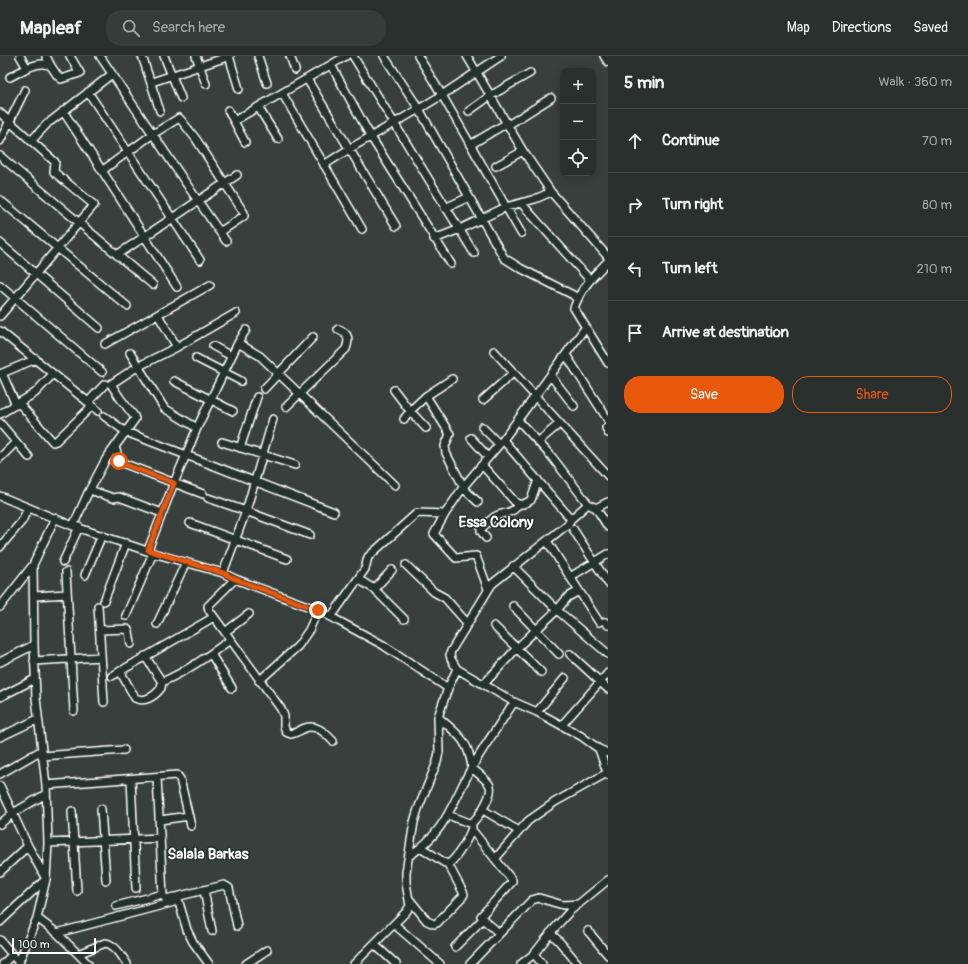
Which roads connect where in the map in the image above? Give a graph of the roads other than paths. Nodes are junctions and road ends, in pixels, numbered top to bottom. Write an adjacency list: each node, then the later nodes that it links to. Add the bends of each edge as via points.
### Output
1 (20, 56): 22 (street)
2 (46, 56): 20 (street)
3 (70, 56): 20 (street, via 80,73 62,79)
4 (100, 56): 26 (street)
5 (142, 56): 30 (street)
6 (164, 56): 27 (street)
7 (196, 56): 21 (street)
8 (229, 56): 21 (street); 33 (street)
9 (258, 56): 31 (street)
10 (290, 56): 23 (street)
11 (346, 56): 19 (street)
12 (353, 56): 50 (street)
13 (384, 56): 42 (street)
14 (418, 56): 37 (street)
15 (467, 56): 24 (street)
16 (500, 56): 24 (street)
17 (604, 56): 18 (street)
18 (608, 62)
19 (331, 65): 29 (street); 53 (street)
20 (51, 66): 22 (street, via 41,64)
21 (200, 66): 27 (street); 32 (street)
22 (26, 68): 28 (street)
23 (295, 70)
24 (476, 73): 37 (street); 38 (street)
25 (530, 73): 38 (street)
26 (112, 74): 35 (street); 52 (street)
27 (172, 75): 30 (street); 39 (street)
28 (10, 77)
29 (307, 79): 36 (street); 59 (street)
30 (152, 82): 46 (street)
31 (267, 83)
32 (206, 84)
33 (239, 89)
34 (25, 90): 49 (street)
35 (88, 92): 44 (street); 61 (street)
36 (282, 93): 41 (street); 63 (street)
37 (442, 95): 42 (street); 58 (street)
38 (490, 96): 45 (street); 51 (street)
39 (181, 98)
40 (551, 98): 51 (street)
41 (258, 107): 48 (street); 54 (street)
42 (419, 109): 50 (street); 69 (street)
43 (228, 110): 48 (street)
44 (63, 111): 56 (street); 65 (street)
45 (469, 111)
46 (160, 112)
47 (0, 113): 49 (street)
48 (234, 120): 57 (street)
49 (10, 121): 55 (street); 56 (street)
50 (394, 123): 53 (street); 74 (street)
51 (507, 124): 58 (street); 60 (street)
52 (154, 134): 61 (street); 67 (street, via 176,119 181,120); 71 (street)
53 (371, 137): 59 (street); 84 (street)
54 (278, 139)
55 (0, 141)
56 (31, 141): 77 (street, via 55,162 54,172 94,205)
57 (245, 142)
58 (470, 145): 73 (street)
59 (349, 149): 63 (street); 78 (street)
60 (523, 151): 64 (street); 68 (street)
61 (127, 152): 65 (street); 75 (street)
62 (0, 156): 77 (street)
63 (324, 165): 79 (street)
64 (496, 166)
65 (103, 172): 83 (street)
66 (237, 175): 67 (street)
67 (224, 184): 71 (street); 81 (street, via 244,215)
68 (551, 192): 72 (street); 90 (street)
69 (469, 197): 74 (street); 76 (street)
70 (0, 200): 87 (street)
71 (198, 201): 75 (street); 81 (street)
72 (521, 203): 73 (street); 95 (street)
73 (506, 207): 76 (street); 82 (street)
74 (445, 208): 80 (street)
75 (173, 218): 83 (street); 91 (street)
76 (482, 219): 80 (street); 101 (street, via 504,258)
77 (79, 223): 87 (street); 89 (street)
78 (396, 226)
79 (362, 229)
80 (460, 229): 84 (street); 88 (street)
81 (218, 230): 85 (street)
82 (521, 233)
83 (145, 237): 89 (street); 99 (street)
84 (434, 239): 93 (street)
85 (226, 241)
86 (0, 243): 94 (street)
87 (58, 248): 94 (street); 102 (street)
88 (474, 253)
89 (117, 255): 97 (street)
90 (608, 257)
91 (200, 260)
92 (608, 261): 95 (street)
93 (451, 264)
94 (36, 274): 100 (street); 106 (street)
95 (589, 279): 101 (street)
96 (0, 285): 100 (street)
97 (153, 285)
98 (210, 285): 104 (street)
99 (177, 287)
100 (15, 298): 105 (street); 124 (street)
101 (577, 299): 107 (street, via 574,308)
102 (127, 306)
103 (236, 313): 115 (street)
104 (158, 315): 113 (street); 115 (street)
105 (0, 316)
106 (99, 328)
107 (585, 328): 118 (street); 122 (street)
108 (338, 329): 137 (street, via 347,337 346,349)
109 (246, 330): 112 (street)
110 (0, 331): 121 (street)
111 (313, 337): 129 (street)
112 (238, 343): 119 (street); 129 (street, via 260,356)
113 (105, 344)
114 (213, 346): 119 (street)
115 (177, 347): 123 (street)
116 (494, 352): 126 (street)
117 (130, 353): 123 (street)
118 (566, 355): 130 (street); 155 (street)
119 (231, 356): 125 (street)
120 (196, 358): 125 (street)
121 (36, 359): 127 (street); 128 (street)
122 (608, 363)
123 (138, 367): 160 (street, via 164,408); 162 (street, via 111,384 135,419)
124 (102, 372)
125 (224, 372): 133 (street); 141 (street)
126 (513, 373): 140 (street); 142 (street)
127 (1, 374): 143 (street)
128 (53, 374): 143 (street, via 35,393); 144 (street)
129 (279, 374): 135 (street); 137 (street)
130 (551, 376): 140 (street); 145 (street)
131 (452, 379): 138 (street)
132 (174, 381): 141 (street)
133 (241, 381)
134 (105, 384): 144 (street)
135 (264, 389)
136 (394, 390): 149 (street)
137 (300, 394): 146 (street); 182 (street)
138 (426, 396): 149 (street); 183 (street, via 450,432 445,449)
139 (257, 397): 170 (street)
140 (535, 397): 154 (street); 157 (street)
141 (211, 400): 148 (street); 160 (street)
142 (483, 400)
143 (17, 404): 144 (street, via 53,442); 150 (street)
144 (90, 404): 147 (street)
145 (574, 406)
146 (286, 407)
147 (98, 411)
148 (233, 411)
149 (410, 411): 153 (street); 161 (street)
150 (0, 414)
151 (104, 416): 162 (street)
152 (273, 419): 171 (street)
153 (404, 419)
154 (518, 420): 167 (street); 168 (street)
155 (608, 420)
156 (0, 423): 165 (street)
157 (559, 424): 168 (street); 178 (street)
158 (608, 426): 163 (street)
159 (482, 427): 167 (street)
160 (197, 428): 172 (street)
161 (426, 428)
162 (126, 432): 169 (street); 172 (street)
163 (608, 433)
164 (471, 438): 173 (street)
165 (16, 442): 174 (street); 175 (street)
166 (222, 442): 170 (street)
167 (501, 442): 173 (street); 179 (street)
168 (538, 442): 189 (street)
169 (115, 447): 181 (street, via 120,462); 184 (street)
170 (240, 448): 171 (street)
171 (262, 454): 176 (street); 180 (street)
172 (186, 455): 180 (street); 181 (street)
173 (488, 457): 177 (street)
174 (0, 458)
175 (29, 458)
176 (295, 465)
177 (482, 465): 183 (street); 188 (street)
178 (607, 473)
179 (538, 480): 188 (street, via 531,500 522,505); 197 (street)
180 (254, 482): 192 (street); 193 (street)
181 (174, 483): 192 (street); 194 (street)
182 (396, 485)
183 (464, 486): 186 (street); 195 (street)
184 (90, 490): 194 (street, via 113,498 120,497); 199 (street)
185 (0, 496): 190 (street)
186 (478, 502)
187 (608, 502): 191 (street)
188 (518, 504): 204 (street, via 513,511 496,516 481,529)
189 (588, 504): 191 (street); 197 (street)
190 (28, 508): 196 (street); 208 (street, via 22,521)
191 (596, 508): 200 (street)
192 (246, 511): 203 (street); 205 (street)
193 (334, 512)
194 (162, 513): 209 (street)
195 (445, 514): 224 (street, via 417,513 368,557 365,569); 227 (street, via 434,534 456,558 476,556)
196 (55, 518): 199 (street); 215 (street)
197 (571, 519): 206 (street)
198 (190, 523): 205 (street)
199 (76, 527): 202 (street); 212 (street)
200 (608, 527)
201 (573, 529): 214 (street)
202 (102, 535): 207 (street); 221 (street)
203 (310, 536)
204 (486, 538)
205 (235, 540): 211 (street); 220 (street)
206 (547, 541): 217 (street); 222 (street)
207 (126, 543): 209 (street); 244 (street, via 101,603)
208 (0, 547)
209 (150, 551): 213 (street); 236 (street)
210 (608, 554): 214 (street)
211 (287, 559)
212 (63, 562)
213 (186, 562): 220 (street); 241 (street)
214 (594, 562): 222 (street); 225 (street)
215 (33, 565): 230 (street); 232 (street)
216 (406, 565): 242 (street, via 434,592 445,598)
217 (513, 566): 227 (street); 234 (street)
218 (392, 570): 226 (street)
219 (66, 572): 229 (street)
220 (223, 573): 223 (street)
221 (85, 575)
222 (570, 577): 228 (street)
223 (235, 579): 233 (street); 237 (street, via 208,606)
224 (358, 579): 226 (street); 238 (street)
225 (608, 583)
226 (374, 589): 239 (street)
227 (488, 589): 242 (street)
228 (579, 591): 234 (street); 240 (street)
229 (66, 594): 230 (street); 257 (street)
230 (34, 596): 249 (street)
231 (513, 606): 245 (street)
232 (0, 607)
233 (318, 610): 238 (street); 267 (street, via 298,646)
234 (557, 610): 245 (street); 254 (street)
235 (249, 614): 246 (street)
236 (126, 616)
237 (214, 617): 246 (street); 255 (street)
238 (331, 617): 272 (street, via 383,645)
239 (404, 619)
240 (604, 623)
241 (157, 624)
242 (468, 624): 260 (street, via 450,655)
243 (494, 626): 250 (street)
244 (100, 630): 248 (street, via 127,629); 256 (street)
245 (536, 630): 250 (street); 252 (street)
246 (225, 632): 247 (street)
247 (230, 640): 251 (street); 267 (street)
248 (131, 644)
249 (34, 645): 258 (street); 259 (street)
250 (517, 648): 262 (street); 270 (street)
251 (211, 654): 268 (street); 271 (street)
252 (558, 654)
253 (570, 654): 269 (street)
254 (608, 654)
255 (145, 656): 261 (street); 268 (street)
256 (101, 657): 257 (street); 275 (street)
257 (72, 659): 258 (street); 277 (street)
258 (34, 661): 266 (street)
259 (0, 662)
260 (457, 669): 270 (street); 272 (street)
261 (120, 671): 264 (street); 268 (street, via 136,698 140,700 145,700 159,691)
262 (541, 672)
263 (608, 673): 269 (street)
264 (112, 676)
265 (565, 678): 278 (street)
266 (35, 679): 274 (street); 280 (street)
267 (259, 681): 283 (street, via 281,708 287,733 313,727 321,730)
268 (162, 682)
269 (600, 682): 273 (street); 281 (street)
270 (484, 684): 276 (street)
271 (232, 688)
272 (448, 688): 279 (street)
273 (608, 689)
274 (1, 695)
275 (104, 702)
276 (514, 702): 278 (street); 288 (street)
277 (74, 711)
278 (537, 712): 281 (street)
279 (438, 717): 288 (street, via 459,734); 315 (street, via 437,762 414,822)
280 (38, 719): 282 (street); 286 (street)
281 (562, 725): 284 (street)
282 (0, 736)
283 (333, 741)
284 (599, 749): 287 (street); 290 (street)
285 (124, 750): 286 (street)
286 (42, 753): 289 (street); 293 (street)
287 (608, 753)
288 (472, 768): 297 (street, via 490,786); 300 (street)
289 (0, 774)
290 (608, 774): 307 (street, via 555,802 528,821)
291 (157, 777): 292 (street); 301 (street, via 178,776); 302 (street)
292 (131, 779): 293 (street); 309 (street)
293 (46, 785): 295 (street)
294 (0, 786): 299 (street)
295 (46, 794): 299 (street); 311 (street)
296 (101, 809): 310 (street)
297 (483, 810): 303 (street); 307 (street)
298 (72, 811): 312 (street)
299 (13, 813): 304 (street); 313 (street)
300 (448, 814): 303 (street, via 469,823); 314 (street, via 436,833)
301 (189, 816): 302 (street); 305 (street)
302 (160, 820): 308 (street)
303 (473, 822): 306 (street)
304 (0, 824)
305 (191, 826)
306 (472, 830): 316 (street); 317 (street, via 454,859)
307 (519, 831): 316 (street)
308 (161, 838): 309 (street); 325 (street)
309 (134, 840): 310 (street); 322 (street)
310 (102, 841): 312 (street); 320 (street)
311 (48, 843): 312 (street); 319 (street)
312 (74, 843): 324 (street)
313 (28, 846): 318 (street); 319 (street)
314 (422, 848): 315 (street); 317 (street)
315 (409, 856): 327 (street, via 406,883)
316 (495, 859): 331 (street, via 512,882 483,913)
317 (448, 864): 327 (street, via 464,894 437,922 434,924 426,921)
318 (0, 872)
319 (46, 879): 330 (street); 332 (street)
320 (106, 880)
321 (608, 880): 328 (street)
322 (136, 888)
323 (204, 890): 326 (street); 334 (street, via 228,886); 335 (street)
324 (77, 891)
325 (163, 894): 326 (street, via 165,898); 329 (street)
326 (177, 899): 337 (street); 352 (street, via 193,942)
327 (410, 900): 333 (street, via 410,906)
328 (579, 904): 338 (street, via 564,905 536,898); 339 (street)
329 (116, 906)
330 (37, 918): 337 (street); 349 (street)
331 (483, 919): 338 (street); 342 (street)
332 (0, 922)
333 (394, 924): 341 (street); 356 (street)
334 (237, 926)
335 (212, 931)
336 (588, 931): 347 (street)
337 (57, 933): 344 (street)
338 (499, 933): 357 (street)
339 (550, 934): 345 (street); 360 (street)
340 (0, 940): 346 (street)
341 (374, 944): 354 (street); 355 (street)
342 (455, 947)
343 (267, 950): 353 (street)
344 (78, 954): 350 (street); 351 (street, via 105,943 114,947)
345 (534, 954): 358 (street); 359 (street)
346 (12, 955): 348 (street); 349 (street)
347 (608, 955)
348 (3, 964)
349 (19, 964)
350 (88, 964)
351 (127, 964)
352 (210, 964)
353 (246, 964)
354 (354, 964)
355 (396, 964)
356 (440, 964)
357 (470, 964)
358 (521, 964)
359 (542, 964)
360 (578, 964)

